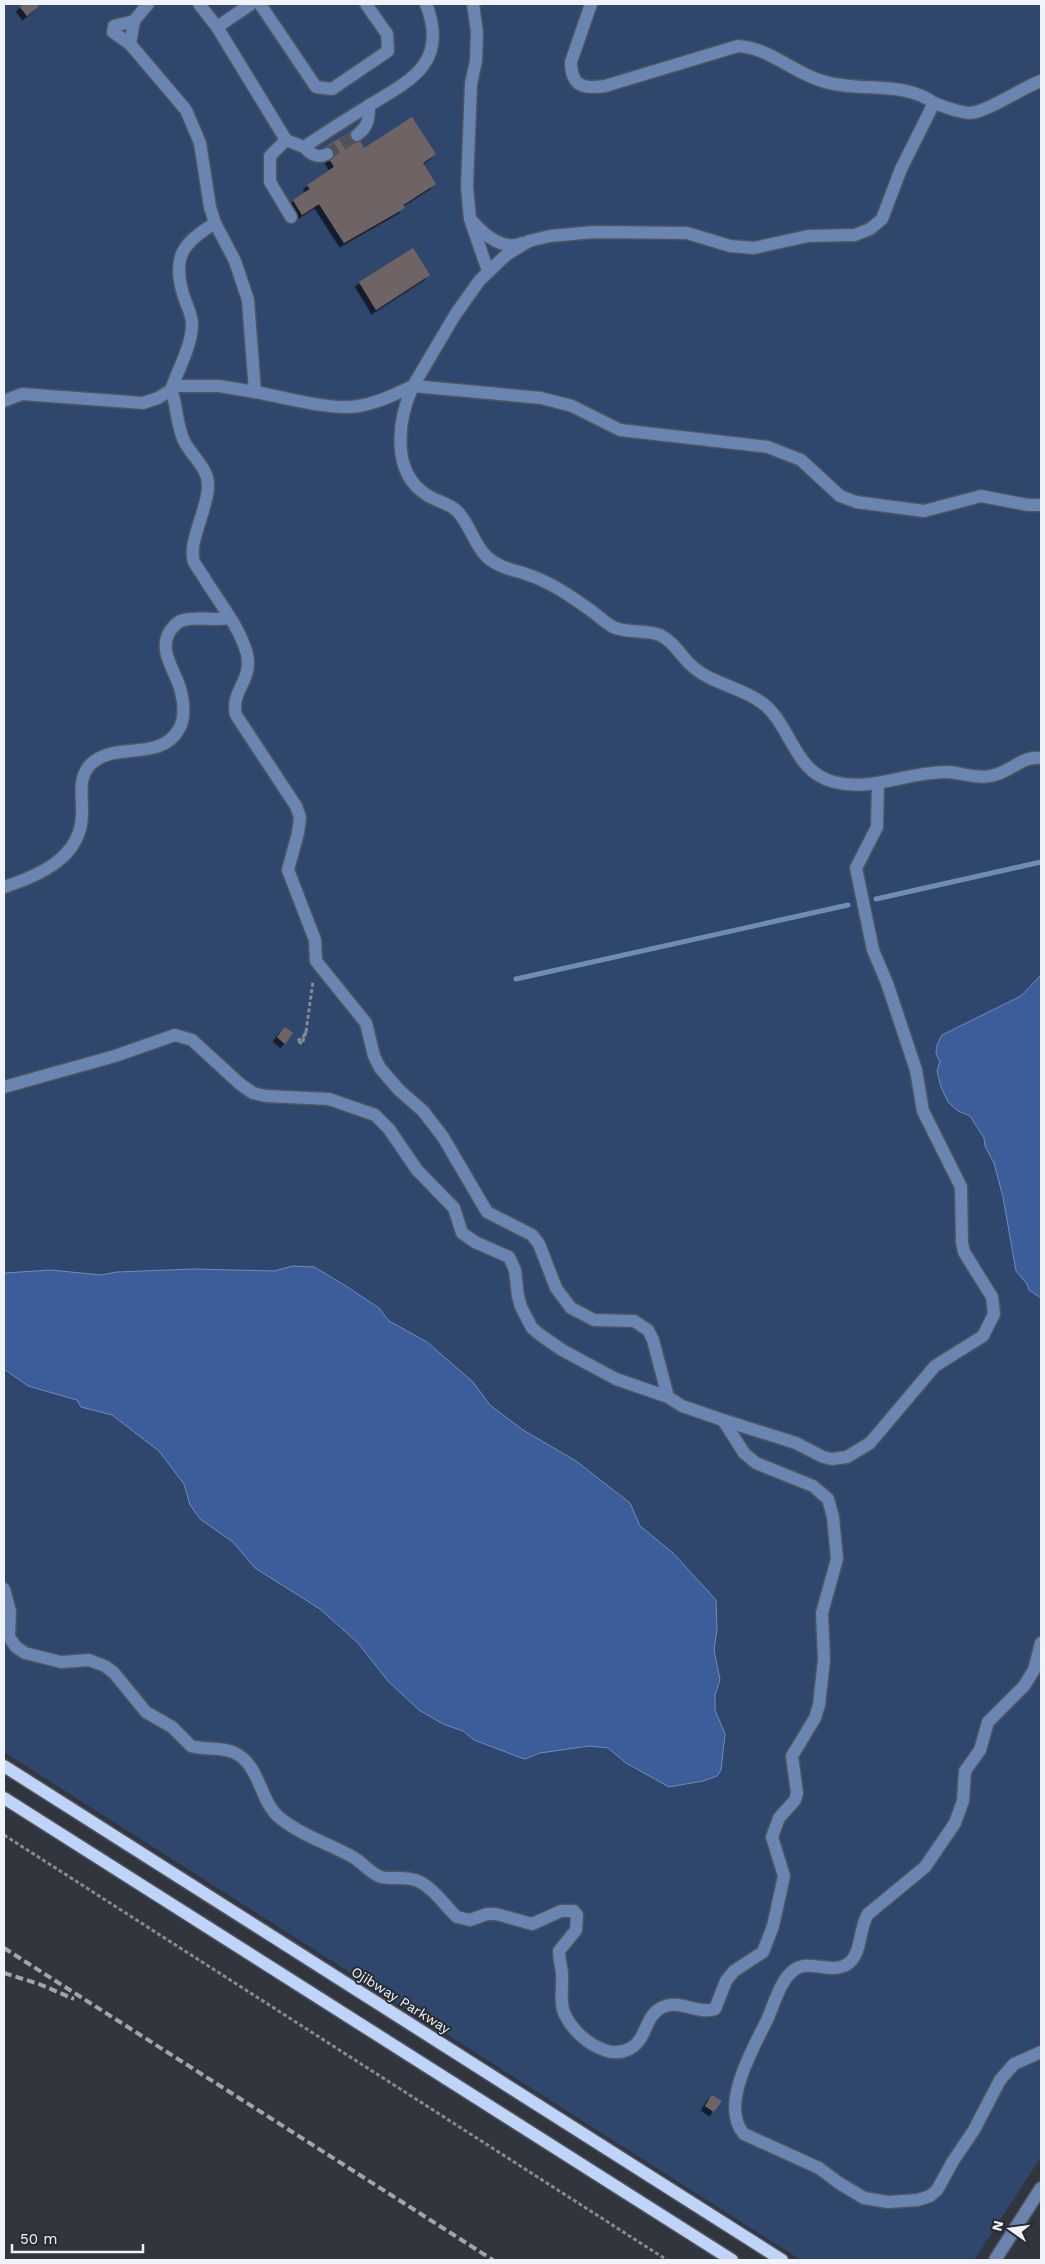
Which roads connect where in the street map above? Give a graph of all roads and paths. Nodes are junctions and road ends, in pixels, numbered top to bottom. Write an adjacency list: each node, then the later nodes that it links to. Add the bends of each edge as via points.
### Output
1 (148, 4): 9 (street)
2 (199, 4): 10 (street)
3 (251, 4): 10 (street)
4 (260, 4): 5 (street, via 316,87 332,89 388,52 387,34)
5 (366, 4)
6 (426, 4): 14 (street, via 434,40 425,64 405,85)
7 (473, 4): 20 (street, via 477,32 471,84 467,187)
8 (591, 4): 13 (street, via 571,62 571,71 581,86 606,86 738,46 753,47 822,81 860,88 906,90)
9 (134, 21): 11 (street); 11 (street, via 114,26 113,32)
10 (217, 27): 16 (street)
11 (130, 44): 21 (street, via 186,110 194,126)
12 (1041, 81): 13 (street, via 978,112 957,111)
13 (934, 103): 22 (street, via 900,169 882,219 855,235 808,236 754,248 730,246 687,233 594,232)
14 (369, 106): 15 (street, via 369,119 364,130); 17 (street)
15 (357, 135)
16 (286, 140): 17 (street); 19 (street, via 270,156 270,182)
17 (304, 147): 18 (street, via 312,155 322,157)
18 (327, 154)
19 (290, 217)
20 (470, 219): 22 (street, via 481,231 507,245); 23 (street)
21 (215, 223): 25 (street, via 188,242 180,255 178,272 192,322 192,334); 26 (street, via 236,261 246,293)
22 (529, 241): 23 (street)
23 (488, 271): 24 (street, via 470,293)
24 (413, 386): 26 (street, via 383,400 342,407); 28 (street, via 541,398 572,406 620,430 768,448 801,460 840,496 856,502 924,511 981,496); 31 (street, via 405,404 400,438 401,452 410,476 427,496 456,510 488,558 555,586 613,627 650,632 667,639 706,678 761,702 772,712 799,758 814,772 833,782)
25 (173, 390): 26 (street, via 219,386); 27 (street, via 142,403 22,394); 29 (street, via 178,426 207,476 208,488 194,561)
26 (255, 392)
27 (4, 402)
28 (1041, 505)
29 (229, 618): 32 (street, via 185,619 173,627 167,635 166,655 184,704 180,728 163,745 112,754 95,761 82,777 81,828 69,851 45,871); 33 (street, via 247,654 248,672 233,705 236,715 300,817 288,870 315,940)
30 (1041, 758): 31 (street, via 1033,757 1000,775 988,777 948,772)
31 (878, 784): 37 (street, via 877,827 856,868 870,940 888,982 918,1074 923,1111 961,1187 964,1252 992,1297 994,1314 983,1336 934,1366 870,1443 847,1457 823,1457 796,1443)
32 (4, 887)
33 (316, 961): 34 (path); 36 (street, via 366,1023 380,1068 423,1111 443,1137 487,1212 532,1235 539,1244 556,1288 571,1308 594,1320 634,1321 648,1330)
34 (306, 1032)
35 (4, 1087): 36 (street, via 115,1056 175,1035 192,1040 253,1093 329,1099 375,1115 389,1129 417,1170 454,1208 462,1233 509,1257 515,1270 518,1296 532,1328 562,1350 616,1379)
36 (668, 1397): 37 (street)
37 (728, 1424): 38 (street, via 744,1453 756,1463 813,1486 828,1499 837,1558 822,1613 822,1692 815,1718 792,1756 795,1800 779,1818 772,1837 784,1884 763,1952 726,1980 715,2009 705,2011 665,2005 654,2012 632,2048 624,2051 601,2050 564,2014 559,1950 576,1930 577,1915 574,1911 561,1911 532,1924 496,1914 464,1920 422,1883 404,1877 380,1877 355,1858 280,1818 254,1771 236,1753 190,1746 172,1727 146,1712 105,1666 89,1660 61,1662 25,1653 16,1647 9,1637 10,1610)
38 (4, 1589)
39 (1041, 1643): 43 (street, via 1034,1670 1024,1686 988,1722 980,1750 965,1771 960,1812 931,1860 868,1914 849,1963 826,1969 801,1966 790,1974 752,2046 738,2089 737,2126 744,2134 819,2168 864,2198 888,2202 918,2200 937,2190 1000,2080 1014,2064)
40 (4, 1766): 47 (main road, Ojibway Parkway)
41 (4, 1798): 46 (main road)
42 (4, 1834): 45 (path)
43 (1041, 2052)
44 (1041, 2188): 48 (street)
45 (667, 2260)
46 (732, 2260)
47 (782, 2260)
48 (995, 2260)

